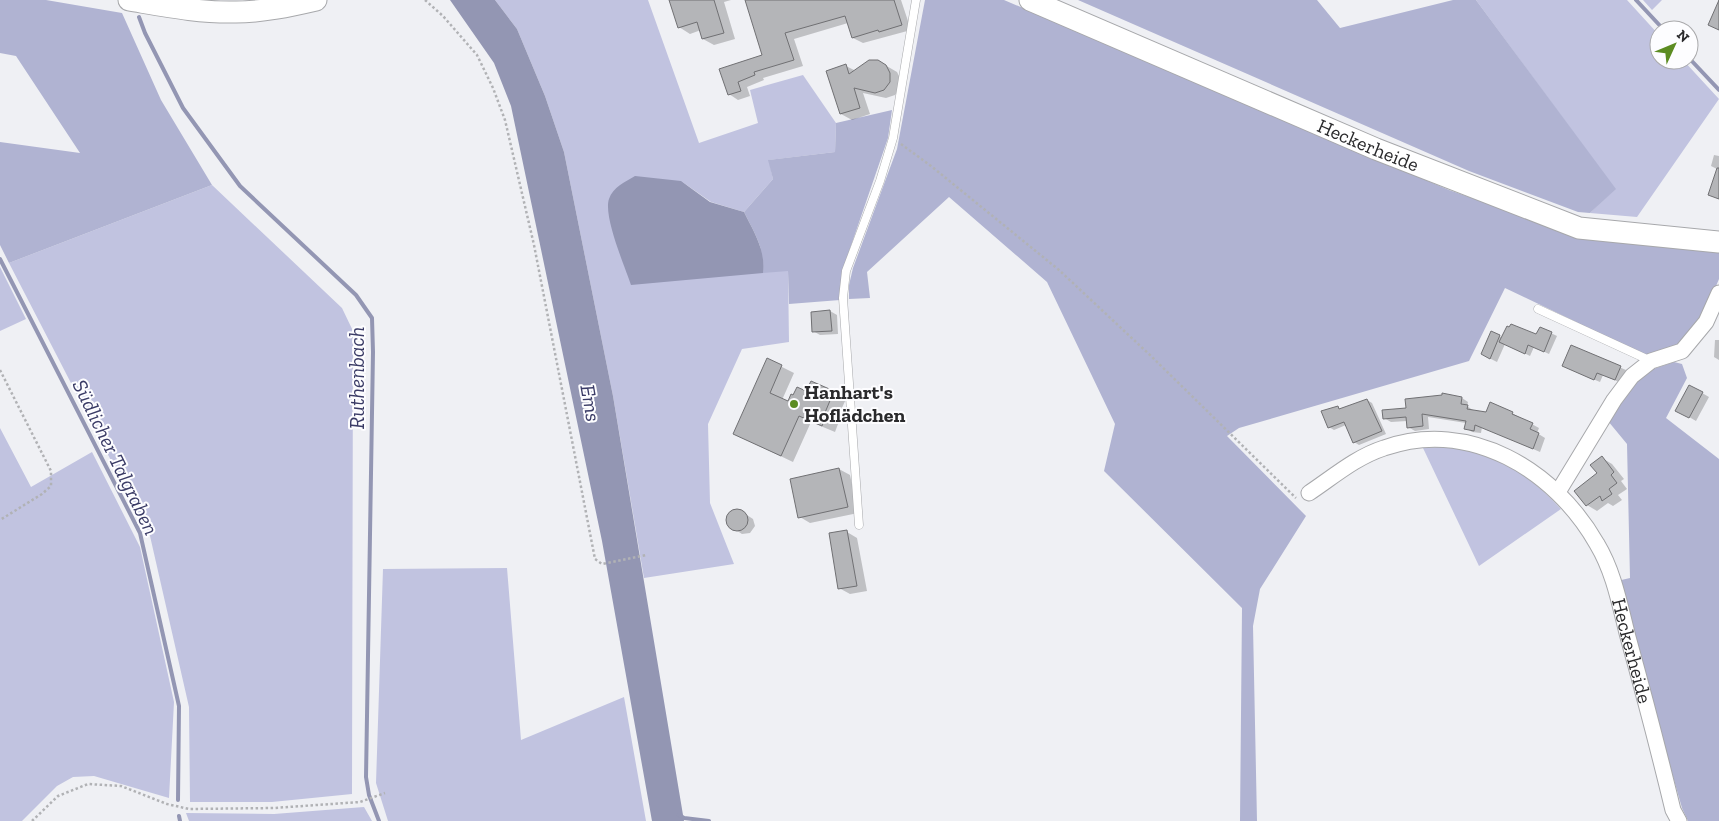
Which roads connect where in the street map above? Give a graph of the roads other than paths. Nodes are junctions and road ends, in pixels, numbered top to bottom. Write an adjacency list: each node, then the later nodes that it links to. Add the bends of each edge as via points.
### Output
1 (129, 0): 2 (main road, via 205,12 238,12 281,8)
2 (316, 0)
3 (916, 0): 11 (lane, via 893,138 846,271 843,298)
4 (1030, 0): 5 (main road, Heckerheide, via 1376,149 1578,228)
5 (1719, 242)
6 (1719, 293): 8 (street, via 1706,322 1682,351)
7 (1538, 309): 8 (lane)
8 (1651, 361): 9 (street, via 1632,376 1614,400)
9 (1558, 492): 10 (street, Heckerheide, via 1522,465 1486,447 1434,440 1383,448); 12 (street, Heckerheide, via 1598,544 1613,582 1673,810)
10 (1310, 493)
11 (859, 525)
12 (1679, 821)

